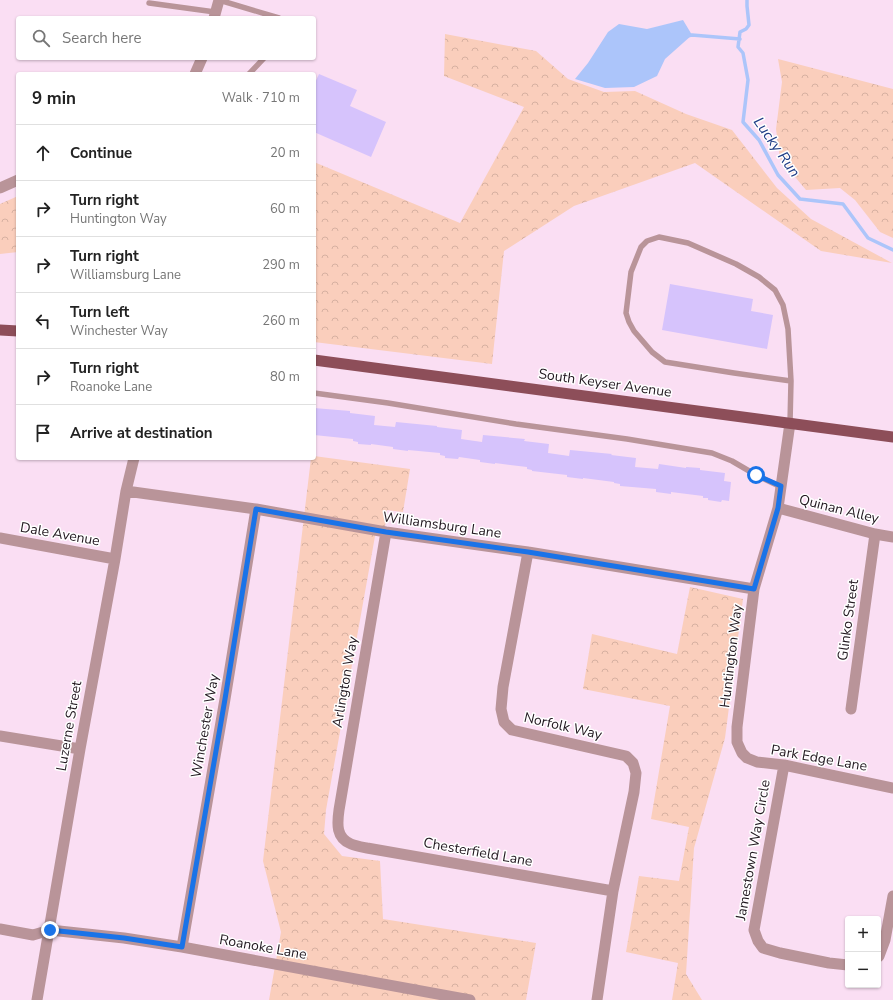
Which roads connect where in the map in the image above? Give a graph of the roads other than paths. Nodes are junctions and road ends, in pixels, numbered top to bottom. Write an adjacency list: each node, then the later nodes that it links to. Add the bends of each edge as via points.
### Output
1 (219, 0): 3 (street); 4 (lane)
2 (149, 3): 3 (lane)
3 (215, 15)
4 (272, 16)
5 (201, 60): 7 (street)
6 (262, 60): 8 (lane)
7 (196, 72)
8 (251, 72)
9 (16, 181): 10 (street)
10 (0, 188)
11 (0, 330): 12 (main road)
12 (16, 331)
13 (316, 360): 16 (main road, South Keyser Avenue)
14 (790, 381): 14 (lane, via 788,329 783,305 775,290 748,270 688,243 659,237 647,241 641,247 631,272 626,313 628,322 652,352 665,362); 16 (lane)
15 (316, 393): 19 (lane, via 712,453)
16 (790, 423): 17 (main road, South Keyser Avenue); 19 (street, Huntington Way)
17 (893, 437)
18 (134, 460): 20 (street, Luzerne Street)
19 (781, 486): 21 (street, Huntington Way)
20 (126, 491): 22 (street, Williamsburg Lane); 28 (street, Luzerne Street)
21 (778, 508): 24 (street, Quinan Alley); 29 (street, Huntington Way)
22 (256, 509): 23 (street, Williamsburg Lane); 41 (street, Winchester Way)
23 (386, 532): 27 (street, Williamsburg Lane); 36 (street, Arlington Way, via 339,810)
24 (875, 534): 25 (street, Quinan Alley); 30 (street, Glinko Street)
25 (893, 537)
26 (0, 538): 28 (street, Dale Avenue)
27 (528, 552): 29 (street, Williamsburg Lane); 37 (street, Norfolk Way, via 502,687 501,709 504,722 512,730 626,756 634,763 634,792)
28 (115, 559): 32 (street, Luzerne Street)
29 (754, 589): 33 (street, Huntington Way, via 737,727 737,742)
30 (851, 709)
31 (0, 736): 32 (street)
32 (80, 749): 40 (street, Luzerne Street)
33 (742, 753): 34 (street, Park Edge Lane, via 757,762)
34 (784, 765): 35 (street, Park Edge Lane); 43 (street, Jamestown Way Circle, via 754,930 764,948)
35 (893, 788)
36 (340, 836): 37 (street, Chesterfield Lane, via 350,844 367,848)
37 (613, 891): 46 (street, Norfolk Way)
38 (893, 896): 42 (street)
39 (0, 929): 40 (street, via 32,935)
40 (50, 930): 41 (street, Roanoke Lane); 44 (street, Luzerne Street)
41 (182, 947): 45 (street, Roanoke Lane)
42 (880, 952)
43 (845, 965)
44 (37, 1000)
45 (470, 1000)
46 (597, 1000)

